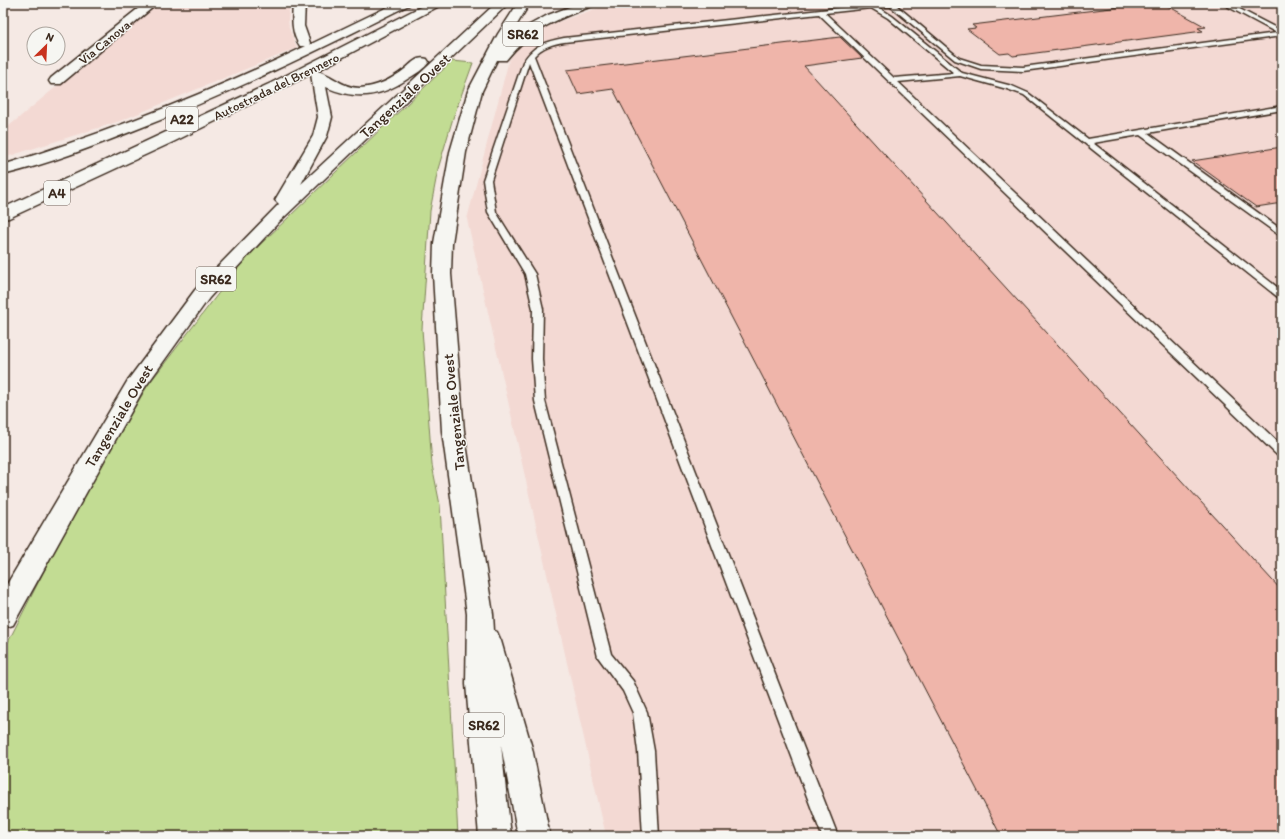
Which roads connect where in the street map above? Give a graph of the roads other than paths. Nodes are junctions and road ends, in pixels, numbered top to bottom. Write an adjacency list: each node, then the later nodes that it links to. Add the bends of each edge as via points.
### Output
1 (152, 3): 21 (main road, Via Canova)
2 (299, 3): 16 (main road, via 298,26)
3 (405, 3): 28 (main road, via 292,58 146,121 43,159)
4 (417, 3): 29 (main road, Autostrada del Brennero / A22, via 247,89)
5 (436, 3): 27 (main road, Autostrada del Brennero / A22, via 354,48)
6 (492, 3): 31 (main road, SR62, via 404,77 388,86 366,91 347,90 336,88 317,75 325,117 320,136)
7 (503, 3): 31 (main road, Tangenziale Ovest / SR62)
8 (524, 3): 23 (main road, Tangenziale Ovest / SR62, via 504,34)
9 (591, 3): 23 (main road, SR62, via 537,24 516,38)
10 (900, 3): 12 (lane)
11 (1224, 3): 15 (lane)
12 (891, 4): 13 (lane); 18 (lane, via 957,59 985,69)
13 (872, 6): 14 (lane); 19 (lane, via 890,17)
14 (820, 12): 17 (lane, via 564,40 542,44); 20 (lane)
15 (1282, 33): 18 (lane, via 1023,69)
16 (304, 42)
17 (530, 55): 42 (lane, via 519,80 487,180 492,212 530,274 538,308 537,359 540,400 605,657 628,686 640,712 646,751); 43 (lane)
18 (1000, 69): 22 (lane)
19 (960, 74): 20 (lane); 22 (lane)
20 (892, 80): 37 (lane)
21 (56, 81)
22 (1017, 89): 26 (lane)
23 (475, 92): 38 (main road, Tangenziale Ovest / SR62, via 458,152 443,243 442,274 454,431)
24 (1282, 108): 25 (lane)
25 (1141, 132): 26 (lane); 34 (lane)
26 (1086, 142): 36 (lane)
27 (111, 164): 30 (main road, Autostrada del Brennero / A22); 32 (main road, A4)
28 (3, 170)
29 (3, 201)
30 (3, 214)
31 (272, 219): 39 (main road, Tangenziale Ovest / SR62, via 202,294 135,385)
32 (3, 222)
33 (1282, 224): 34 (lane)
34 (1271, 226): 35 (lane)
35 (1282, 234)
36 (1282, 296)
37 (1282, 453)
38 (480, 614): 40 (main road, Tangenziale Ovest / SR62, via 480,684); 41 (main road, via 517,748)
39 (3, 616)
40 (495, 836)
41 (534, 836)
42 (651, 836)
43 (830, 836)

